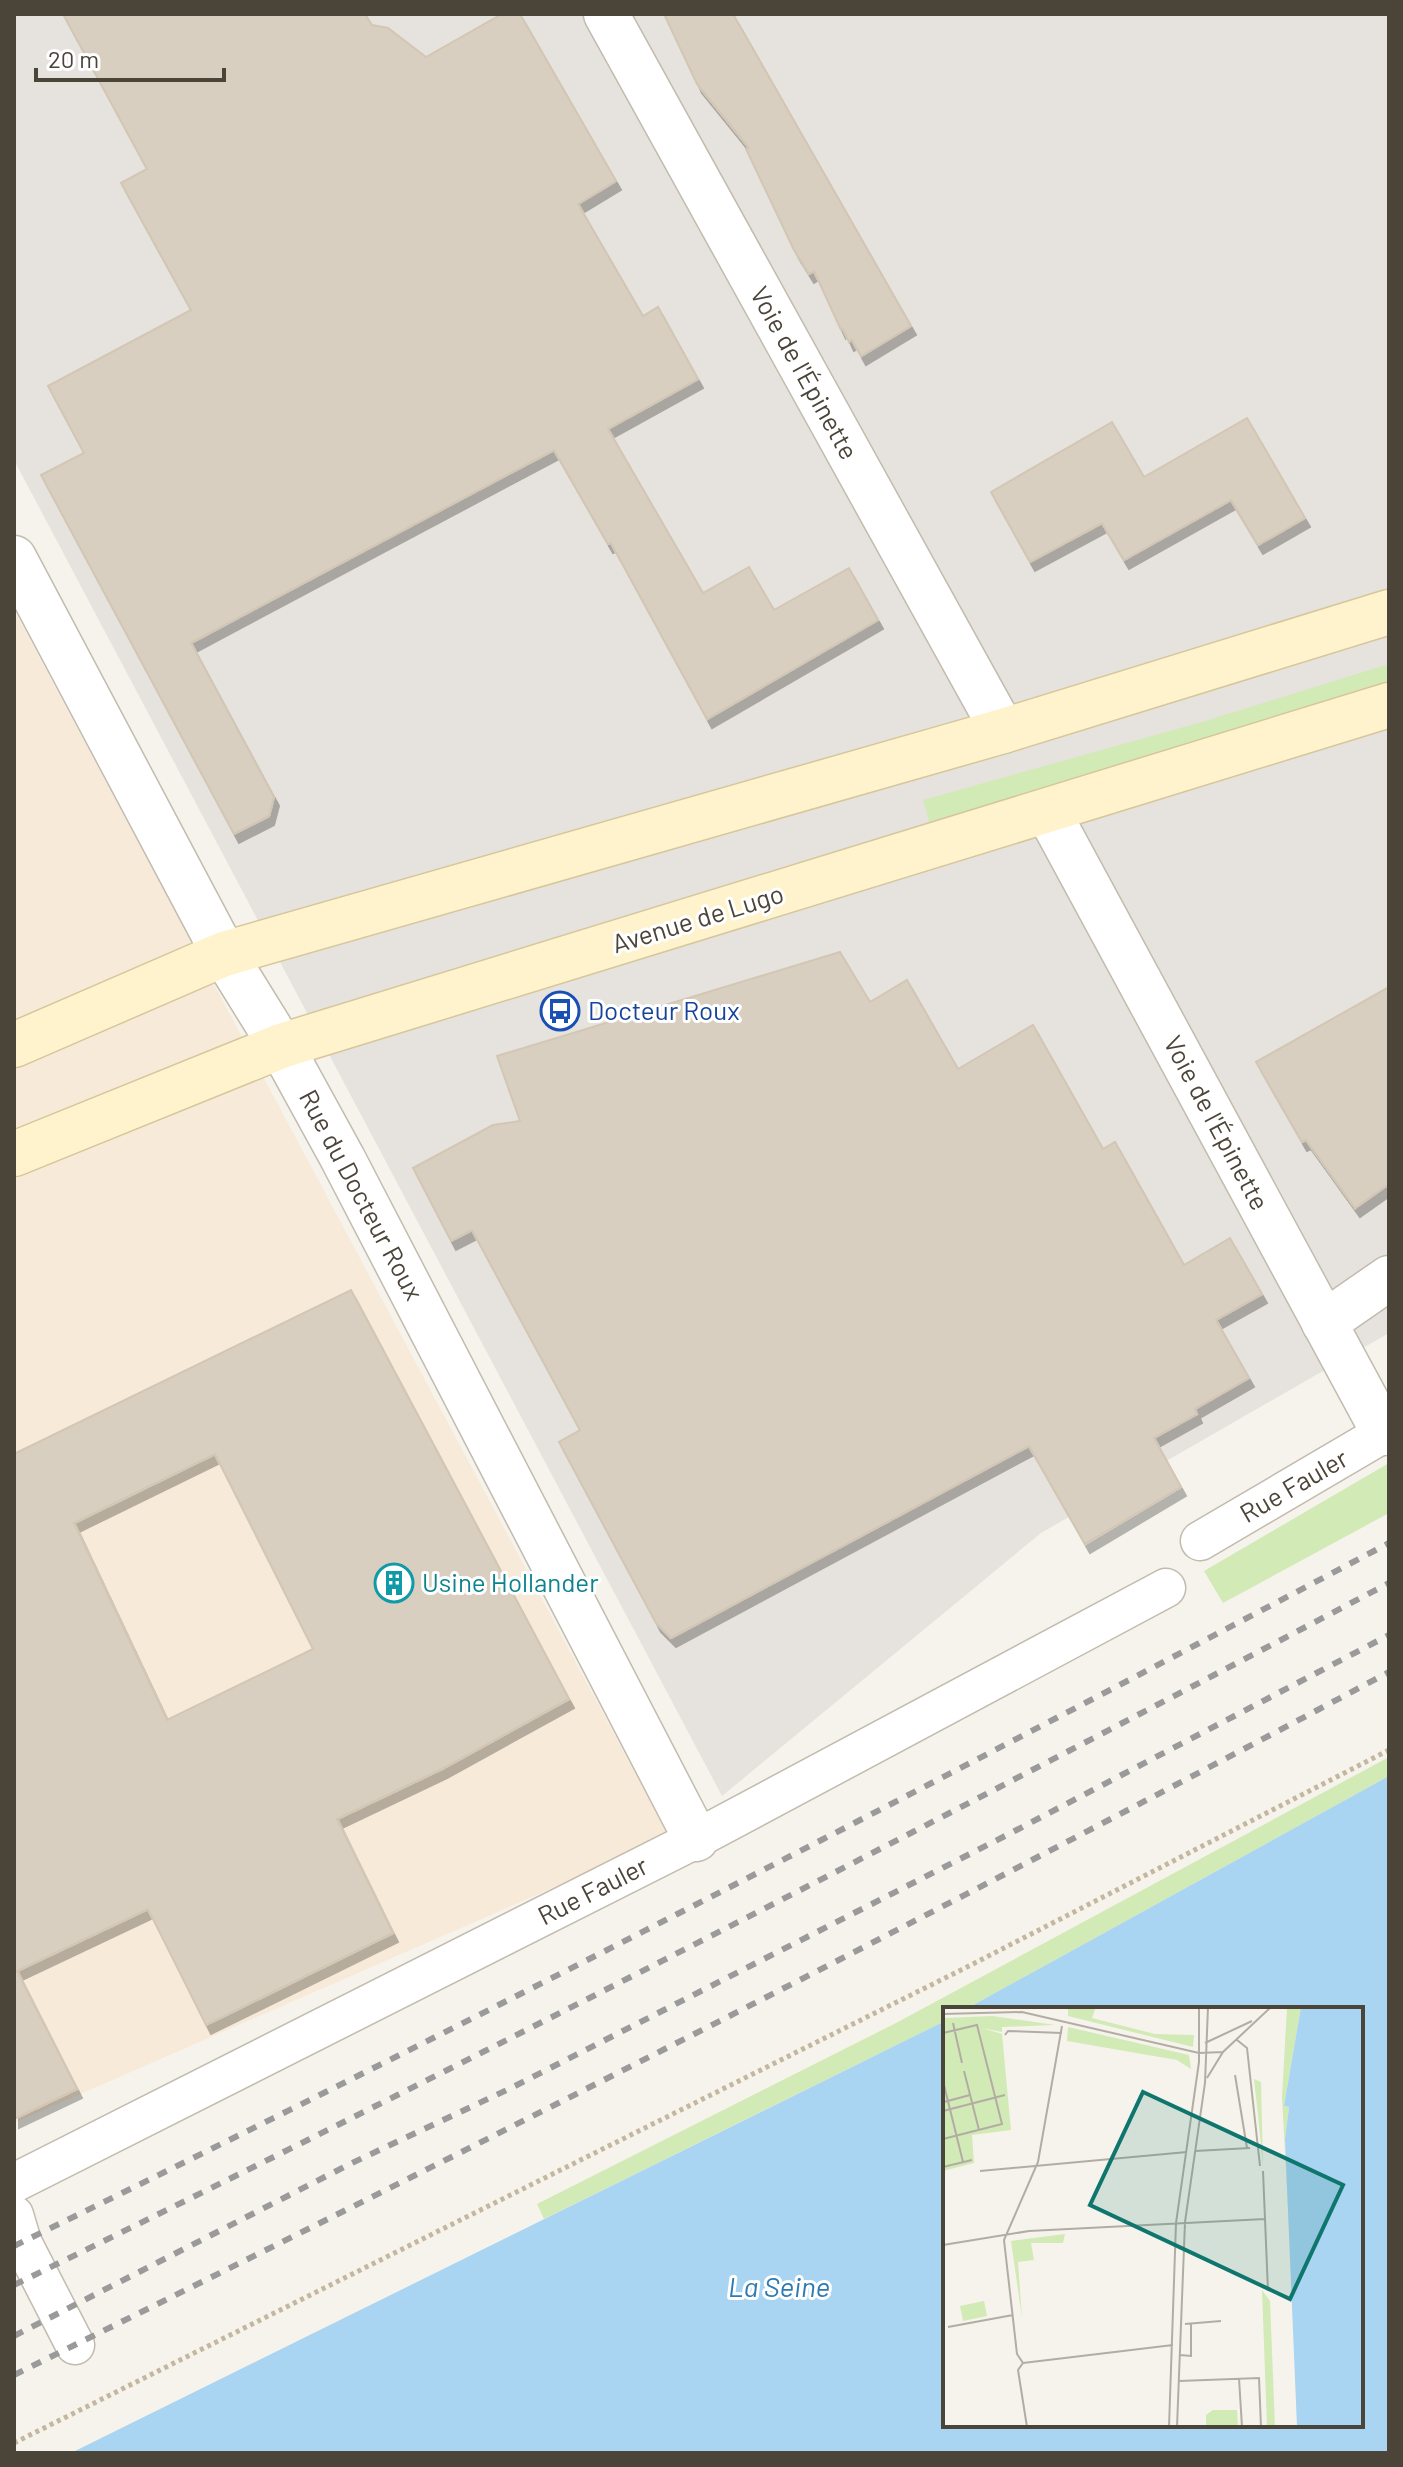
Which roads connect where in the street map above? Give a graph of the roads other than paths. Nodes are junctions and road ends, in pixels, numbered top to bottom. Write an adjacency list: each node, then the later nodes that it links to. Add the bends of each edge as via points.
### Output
1 (606, 14): 5 (street, Voie de l'Épinette)
2 (14, 558): 7 (street, Rue du Docteur Roux)
3 (1389, 612): 5 (main road)
4 (1389, 705): 6 (main road, Avenue de Lugo)
5 (1003, 731): 7 (main road)
6 (1048, 812): 9 (main road, Avenue de Lugo); 12 (street, Voie de l'Épinette)
7 (224, 954): 8 (main road); 9 (street, Rue du Docteur Roux)
8 (14, 1045)
9 (281, 1046): 10 (main road, Avenue de Lugo); 16 (street, Rue du Docteur Roux)
10 (14, 1154)
11 (1389, 1278): 12 (street)
12 (1324, 1323): 13 (street, Voie de l'Épinette)
13 (1386, 1432): 14 (lane, Rue Fauler)
14 (1200, 1541)
15 (1166, 1588): 16 (lane, Rue Fauler)
16 (696, 1839): 17 (lane, Rue Fauler)
17 (14, 2183)
18 (14, 2215): 19 (lane, via 22,2242)
19 (75, 2345)

